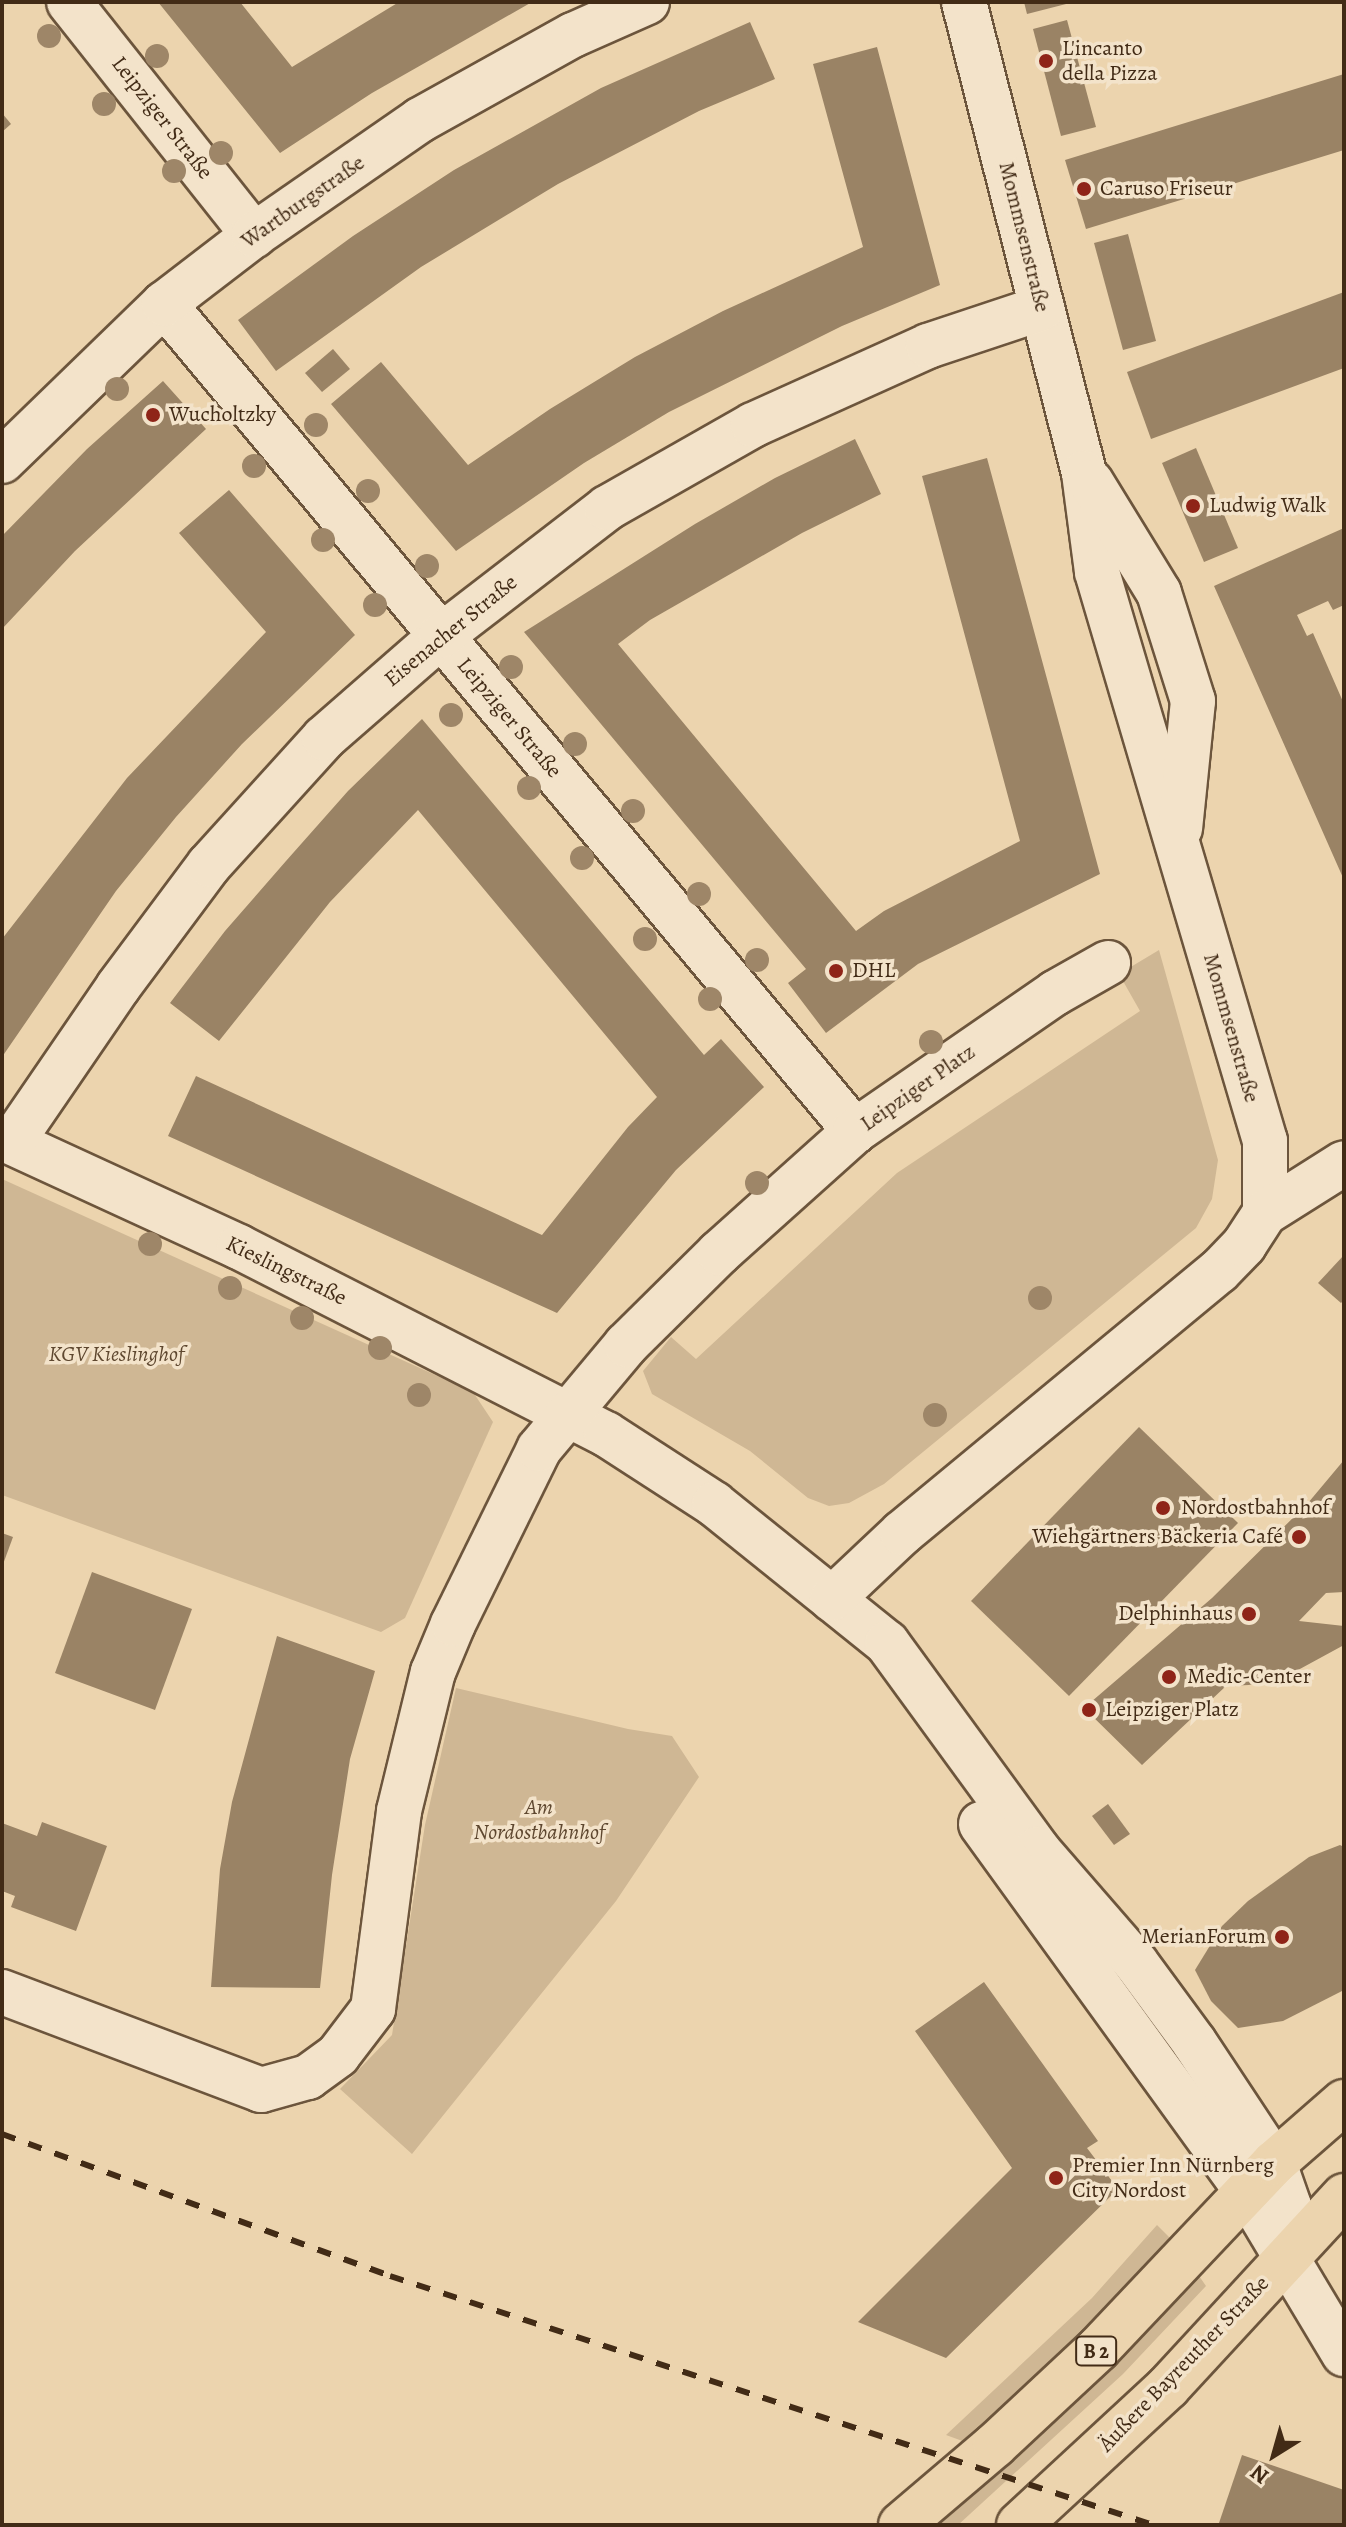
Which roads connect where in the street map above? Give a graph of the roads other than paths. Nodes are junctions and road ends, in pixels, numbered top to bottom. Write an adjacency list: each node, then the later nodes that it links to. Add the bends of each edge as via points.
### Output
1 (69, 2): 4 (street, Leipziger Straße)
2 (647, 2): 4 (street, Wartburgstraße, via 573,35 420,120)
3 (964, 2): 6 (street, Mommsenstraße)
4 (254, 235): 5 (street, Wartburgstraße)
5 (164, 304): 7 (street, Wartburgstraße); 9 (street, Leipziger Straße)
6 (1042, 308): 8 (street, Mommsenstraße); 9 (street, Eisenacher Straße, via 928,346 753,425 607,508)
7 (2, 461)
8 (1084, 473): 10 (street, Mommsenstraße, via 1097,572); 10 (street, Mommsenstraße, via 1159,593 1193,701)
9 (441, 636): 12 (street, Leipziger Straße); 13 (street, Eisenacher Straße, via 324,738 209,865)
10 (1178, 847): 15 (street, Mommsenstraße, via 1265,1141)
11 (1108, 963): 12 (street, Leipziger Platz, via 1055,993)
12 (855, 1131): 16 (street, Leipziger Platz, via 719,1253)
13 (7, 1140): 16 (street, Kieslingstraße, via 239,1247)
14 (1344, 1163): 15 (street)
15 (1265, 1213): 17 (street, via 1219,1271 902,1533)
16 (567, 1413): 17 (street, via 690,1487); 18 (street, via 539,1449 433,1672 399,1811 373,2009 338,2055 308,2077 261,2090)
17 (832, 1599): 20 (street, via 887,1643 1037,1849 1136,1963 1194,2042)
18 (2, 1992)
19 (1344, 2102): 20 (main road, B 2)
20 (1260, 2178): 22 (street, via 1289,2206); 24 (main road, B 2, via 1098,2349)
21 (1344, 2196): 22 (main road, Äußere Bayreuther Straße)
22 (1287, 2255): 23 (street); 25 (main road, Äußere Bayreuther Straße, via 1168,2387)
23 (1344, 2354)
24 (901, 2525)
25 (1019, 2525)

